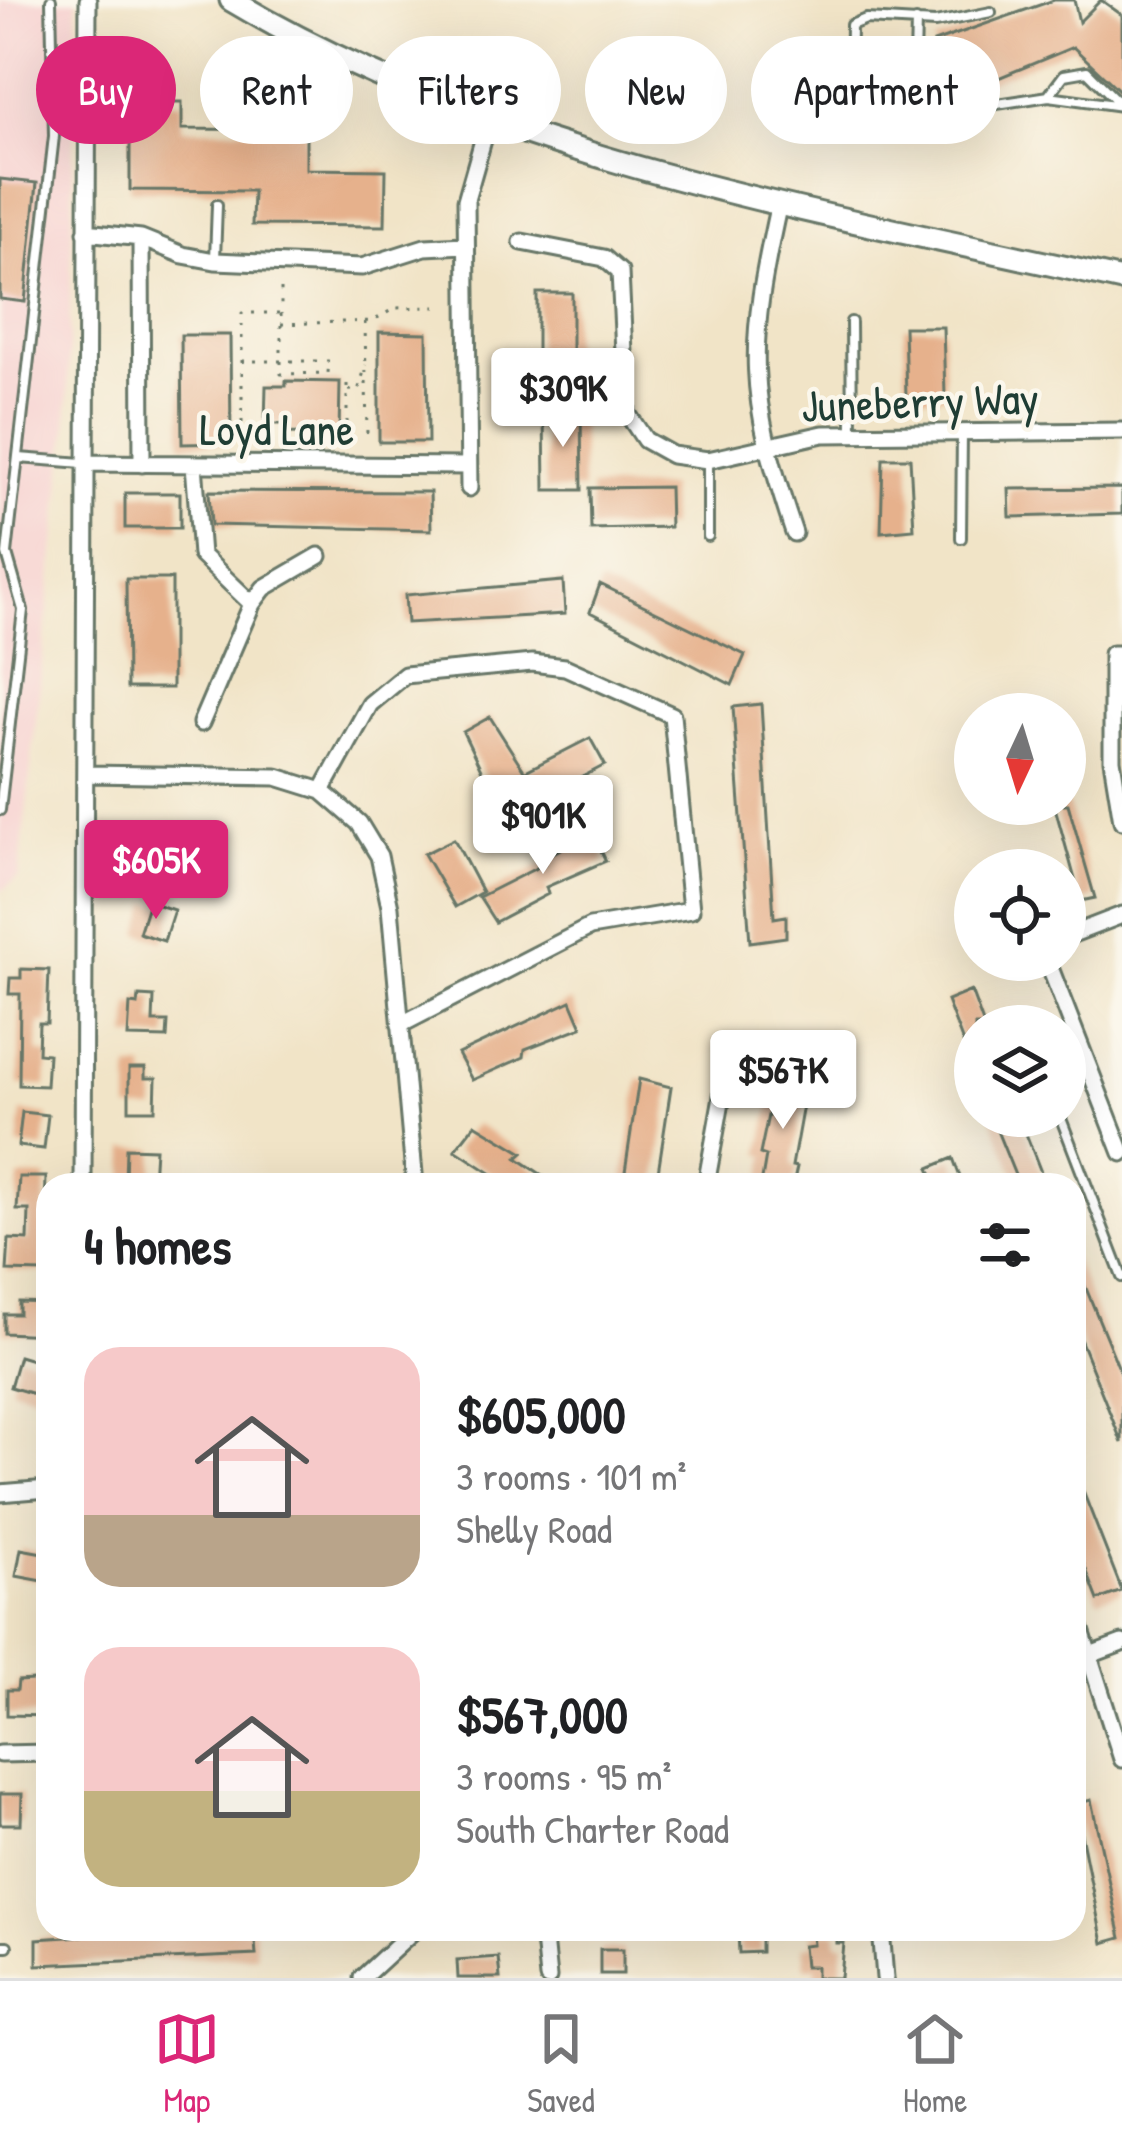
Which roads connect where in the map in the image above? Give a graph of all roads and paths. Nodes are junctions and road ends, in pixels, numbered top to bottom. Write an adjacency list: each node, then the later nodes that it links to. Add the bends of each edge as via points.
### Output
1 (51, 0): 40 (lane, via 54,136)
2 (88, 0): 16 (street)
3 (231, 0): 8 (main road)
4 (991, 12): 5 (lane)
5 (916, 22): 6 (lane, via 866,19); 7 (lane)
6 (848, 36)
7 (916, 36)
8 (377, 74)
9 (1048, 96): 10 (lane); 11 (lane); 11 (lane, via 1064,75 1087,70)
10 (1000, 104)
11 (1120, 104)
12 (480, 144): 19 (street)
13 (560, 144): 14 (main road)
14 (779, 202): 22 (main road); 39 (street, via 752,344)
15 (217, 205): 20 (lane)
16 (86, 232): 17 (street); 42 (street)
17 (141, 238): 20 (street); 43 (street)
18 (522, 242): 41 (street, via 613,263 623,289 627,413 658,448)
19 (465, 245): 20 (street, via 425,247 362,266); 45 (street)
20 (215, 261)
21 (281, 274): 24 (path)
22 (1122, 280)
23 (436, 308): 25 (path, via 395,308)
24 (281, 313): 27 (path); 28 (path, via 242,313)
25 (365, 321): 27 (path); 30 (path)
26 (851, 322): 35 (lane)
27 (281, 325): 29 (path)
28 (242, 361): 29 (path); 36 (path)
29 (281, 365): 29 (path, via 281,374 328,374 329,361)
30 (366, 365): 32 (path, via 358,391); 38 (path)
31 (347, 382): 32 (path)
32 (347, 391): 37 (path)
33 (1122, 431): 34 (street, Juneberry Way)
34 (962, 432): 35 (street, Juneberry Way); 49 (lane)
35 (852, 434): 39 (street, Juneberry Way)
36 (242, 435)
37 (347, 435)
38 (367, 435)
39 (765, 445): 41 (street, Juneberry Way); 47 (street)
40 (19, 458): 42 (lane); 56 (lane, via 7,554 23,610)
41 (708, 460): 48 (lane)
42 (86, 463): 43 (street, Loyd Lane); 54 (street)
43 (142, 464): 44 (street, Loyd Lane)
44 (194, 464): 45 (street, Loyd Lane); 51 (street, via 201,555)
45 (468, 466): 46 (street)
46 (469, 488)
47 (794, 533)
48 (708, 536)
49 (961, 538)
50 (319, 556): 51 (street, via 264,588)
51 (252, 604): 53 (street)
52 (1122, 654): 57 (street, via 1112,654 1112,760)
53 (201, 723)
54 (87, 774): 55 (street, via 241,774); 65 (street)
55 (322, 791): 61 (street, via 359,823 379,856); 61 (street, via 370,704 405,675 565,667 672,715 691,910 590,927)
56 (0, 810)
57 (1122, 821)
58 (1122, 915): 59 (street)
59 (1086, 929)
60 (1055, 981): 64 (street)
61 (400, 1025): 66 (street)
62 (728, 1063): 67 (street)
63 (1068, 1137): 68 (lane)
64 (1121, 1148)
65 (83, 1173)
66 (414, 1173)
67 (708, 1173)
68 (1083, 1173)
69 (1086, 1181): 70 (lane)
70 (1119, 1263): 71 (lane)
71 (1122, 1276)
72 (36, 1490): 73 (street)
73 (0, 1493)
74 (1086, 1637): 76 (street)
75 (1122, 1643): 76 (street)
76 (1094, 1657): 77 (street); 80 (street)
77 (1086, 1659)
78 (36, 1753): 79 (street)
79 (0, 1754)
80 (1122, 1759)
81 (402, 1941): 84 (street)
82 (544, 1941): 85 (street)
83 (882, 1941): 86 (street)
84 (362, 1978)
85 (548, 1978)
86 (885, 1978)

